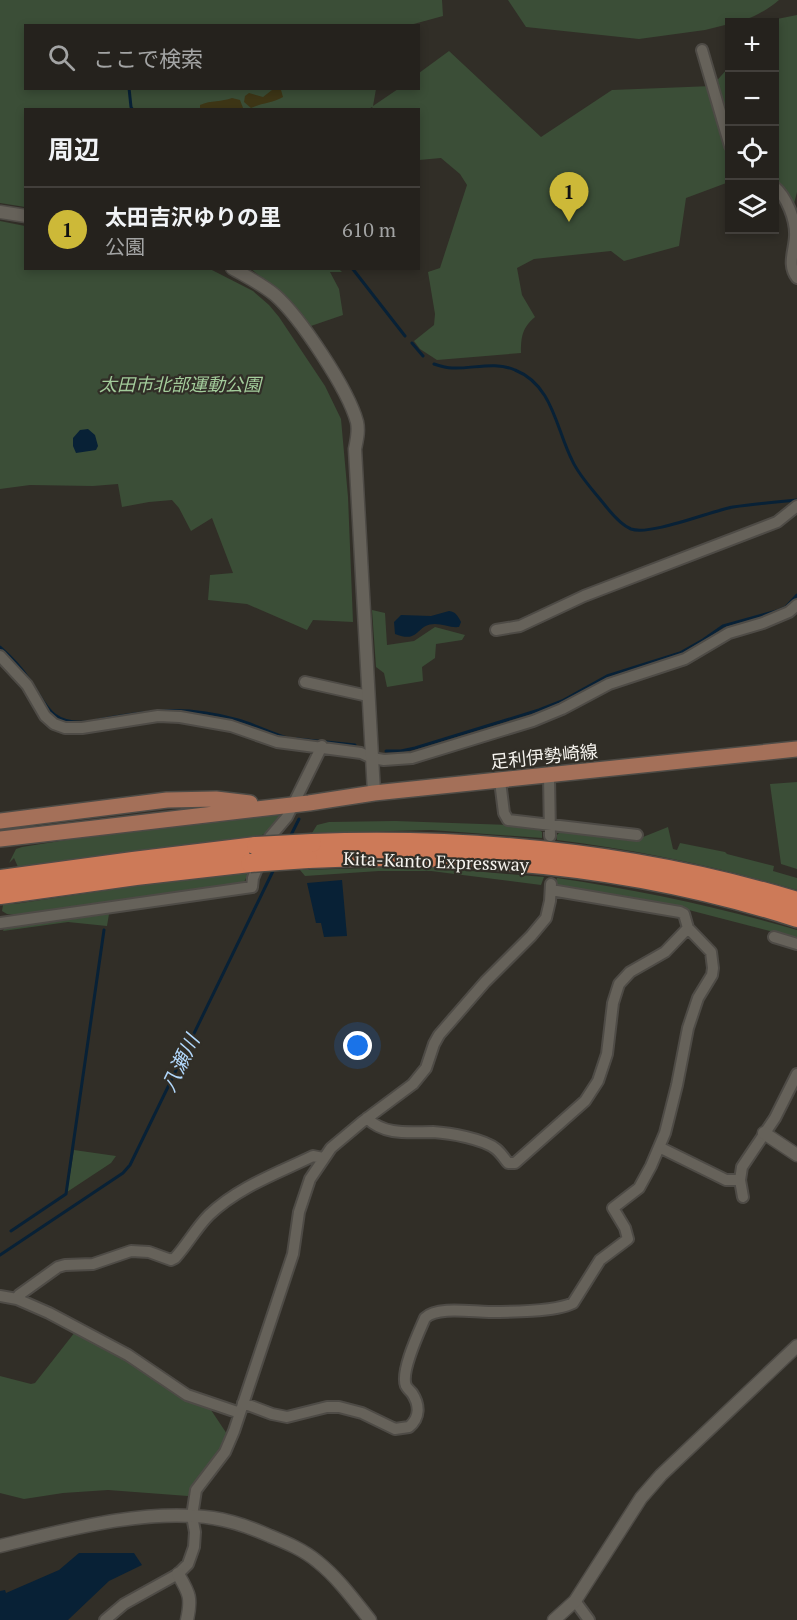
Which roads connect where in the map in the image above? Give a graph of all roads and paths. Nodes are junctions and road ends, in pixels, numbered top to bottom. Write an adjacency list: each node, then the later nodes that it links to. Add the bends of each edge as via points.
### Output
1 (702, 50): 2 (street)
2 (725, 132)
3 (779, 192): 7 (street, via 794,223 790,267)
4 (0, 212): 5 (street)
5 (24, 216)
6 (236, 270): 13 (street, via 285,305 337,378 356,422)
7 (797, 278)
8 (797, 506): 10 (street, via 777,522 584,596 520,626)
9 (797, 605): 16 (street, via 763,623 729,633 685,659 609,684 533,721 412,758)
10 (496, 630)
11 (0, 656): 14 (street, via 27,685 45,716 58,727 180,717 231,726 296,746)
12 (305, 682): 13 (street)
13 (368, 696): 16 (street)
14 (322, 746): 16 (street); 20 (street)
15 (797, 749): 17 (main road, 足利伊勢崎線)
16 (372, 758): 19 (street)
17 (549, 776): 18 (main road, 足利伊勢崎線); 22 (street)
18 (501, 781): 19 (main road, 足利伊勢崎線); 22 (street, via 506,818)
19 (374, 793): 20 (main road, 足利伊勢崎線)
20 (294, 804): 21 (main road, 足利伊勢崎線, via 190,799); 25 (main road, 足利伊勢崎線); 31 (street, via 270,837 252,887)
21 (0, 821)
22 (549, 823): 23 (street); 24 (street)
23 (637, 835)
24 (550, 836)
25 (0, 838)
26 (310, 851): 28 (highway, Kita-Kanto Expressway, bridge, via 253,855 136,876); 29 (highway, Kita-Kanto Expressway, via 448,842 497,844 636,862); 30 (highway, Kita-Kanto Expressway, via 560,867 690,890)
27 (0, 879): 28 (highway, Kita-Kanto Expressway)
28 (12, 888)
29 (797, 901)
30 (797, 918)
31 (0, 923)
32 (688, 928): 36 (street, via 680,912 551,887 546,918 439,1035 426,1068 413,1084); 36 (street, via 665,952 623,977 613,1003 607,1054 591,1093 515,1163 508,1163 486,1144 446,1134 402,1133); 38 (street, via 711,952 713,968 688,1028)
33 (774, 937): 34 (street)
34 (797, 944)
35 (797, 1074): 37 (street)
36 (367, 1118): 40 (street)
37 (764, 1133): 39 (street); 41 (street, via 742,1167)
38 (659, 1147): 41 (street, via 726,1180); 46 (street, via 639,1188 613,1208 628,1239 600,1260 573,1303 555,1309 439,1311 424,1318 405,1378 418,1409 418,1415 408,1426 395,1429 339,1407 287,1417)
39 (797, 1155)
40 (323, 1158): 44 (street, via 313,1156 248,1186 207,1217 171,1260 131,1251 93,1264 64,1265); 46 (street, via 304,1194 293,1254)
41 (740, 1180): 42 (street)
42 (743, 1197)
43 (0, 1296): 44 (street)
44 (17, 1299): 46 (street, via 128,1354 187,1395)
45 (797, 1346): 50 (street, via 641,1497)
46 (242, 1408): 47 (street, via 225,1452 196,1490)
47 (192, 1516): 48 (street, via 101,1524); 49 (street, via 192,1554); 53 (street, via 234,1523 294,1546 318,1562)
48 (0, 1546)
49 (178, 1574): 51 (street, via 124,1604); 52 (street, via 191,1599)
50 (574, 1601): 54 (street); 55 (street)
51 (105, 1620)
52 (187, 1620)
53 (370, 1620)
54 (554, 1620)
55 (589, 1620)

